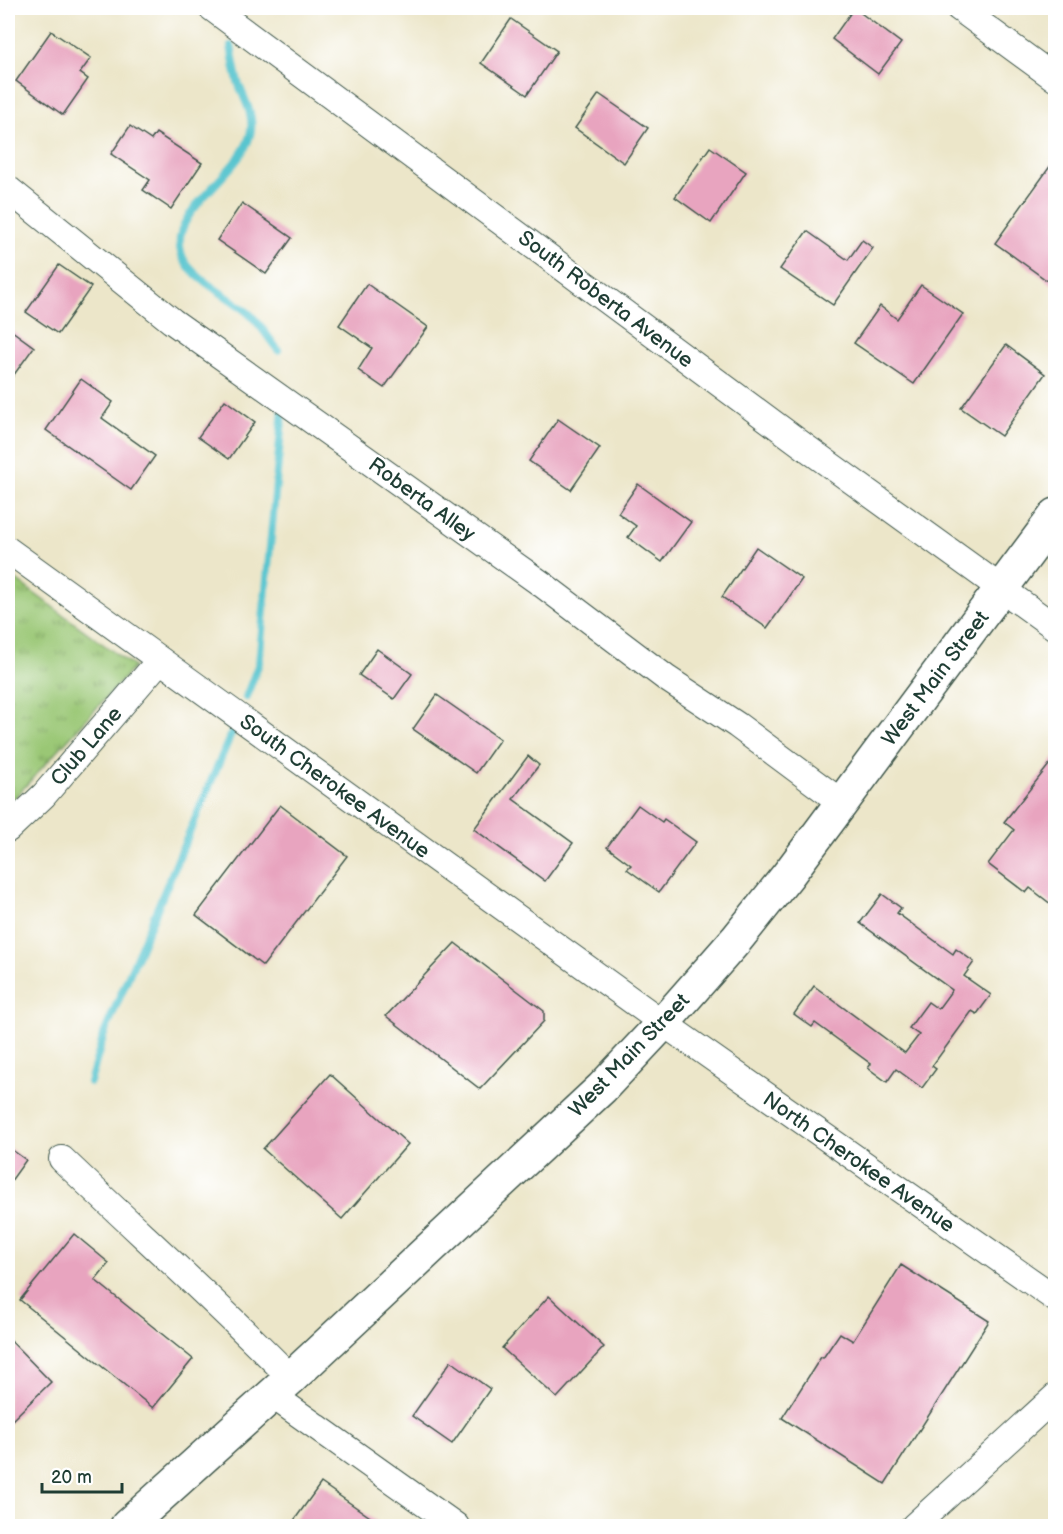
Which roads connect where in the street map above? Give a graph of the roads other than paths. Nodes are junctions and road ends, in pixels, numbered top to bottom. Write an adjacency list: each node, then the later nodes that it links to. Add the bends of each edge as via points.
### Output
1 (213, 8): 7 (street, South Roberta Avenue)
2 (959, 8): 3 (street)
3 (1056, 79)
4 (8, 189): 10 (street, Roberta Alley, via 172,321)
5 (1056, 515): 7 (main road, West Main Street)
6 (8, 550): 9 (street, South Cherokee Avenue)
7 (1001, 589): 8 (street, South Roberta Avenue); 10 (main road, West Main Street)
8 (1056, 628)
9 (160, 660): 11 (street, Club Lane, via 44,795); 12 (street, South Cherokee Avenue)
10 (842, 803): 12 (main road, West Main Street, via 758,912)
11 (8, 829)
12 (663, 1023): 14 (street, North Cherokee Avenue); 15 (main road, West Main Street, via 602,1088)
13 (62, 1159): 15 (street, via 236,1322)
14 (1056, 1299)
15 (281, 1387): 17 (main road, West Main Street); 18 (street)
16 (1056, 1396): 19 (street)
17 (138, 1523)
18 (456, 1527)
19 (914, 1527)

